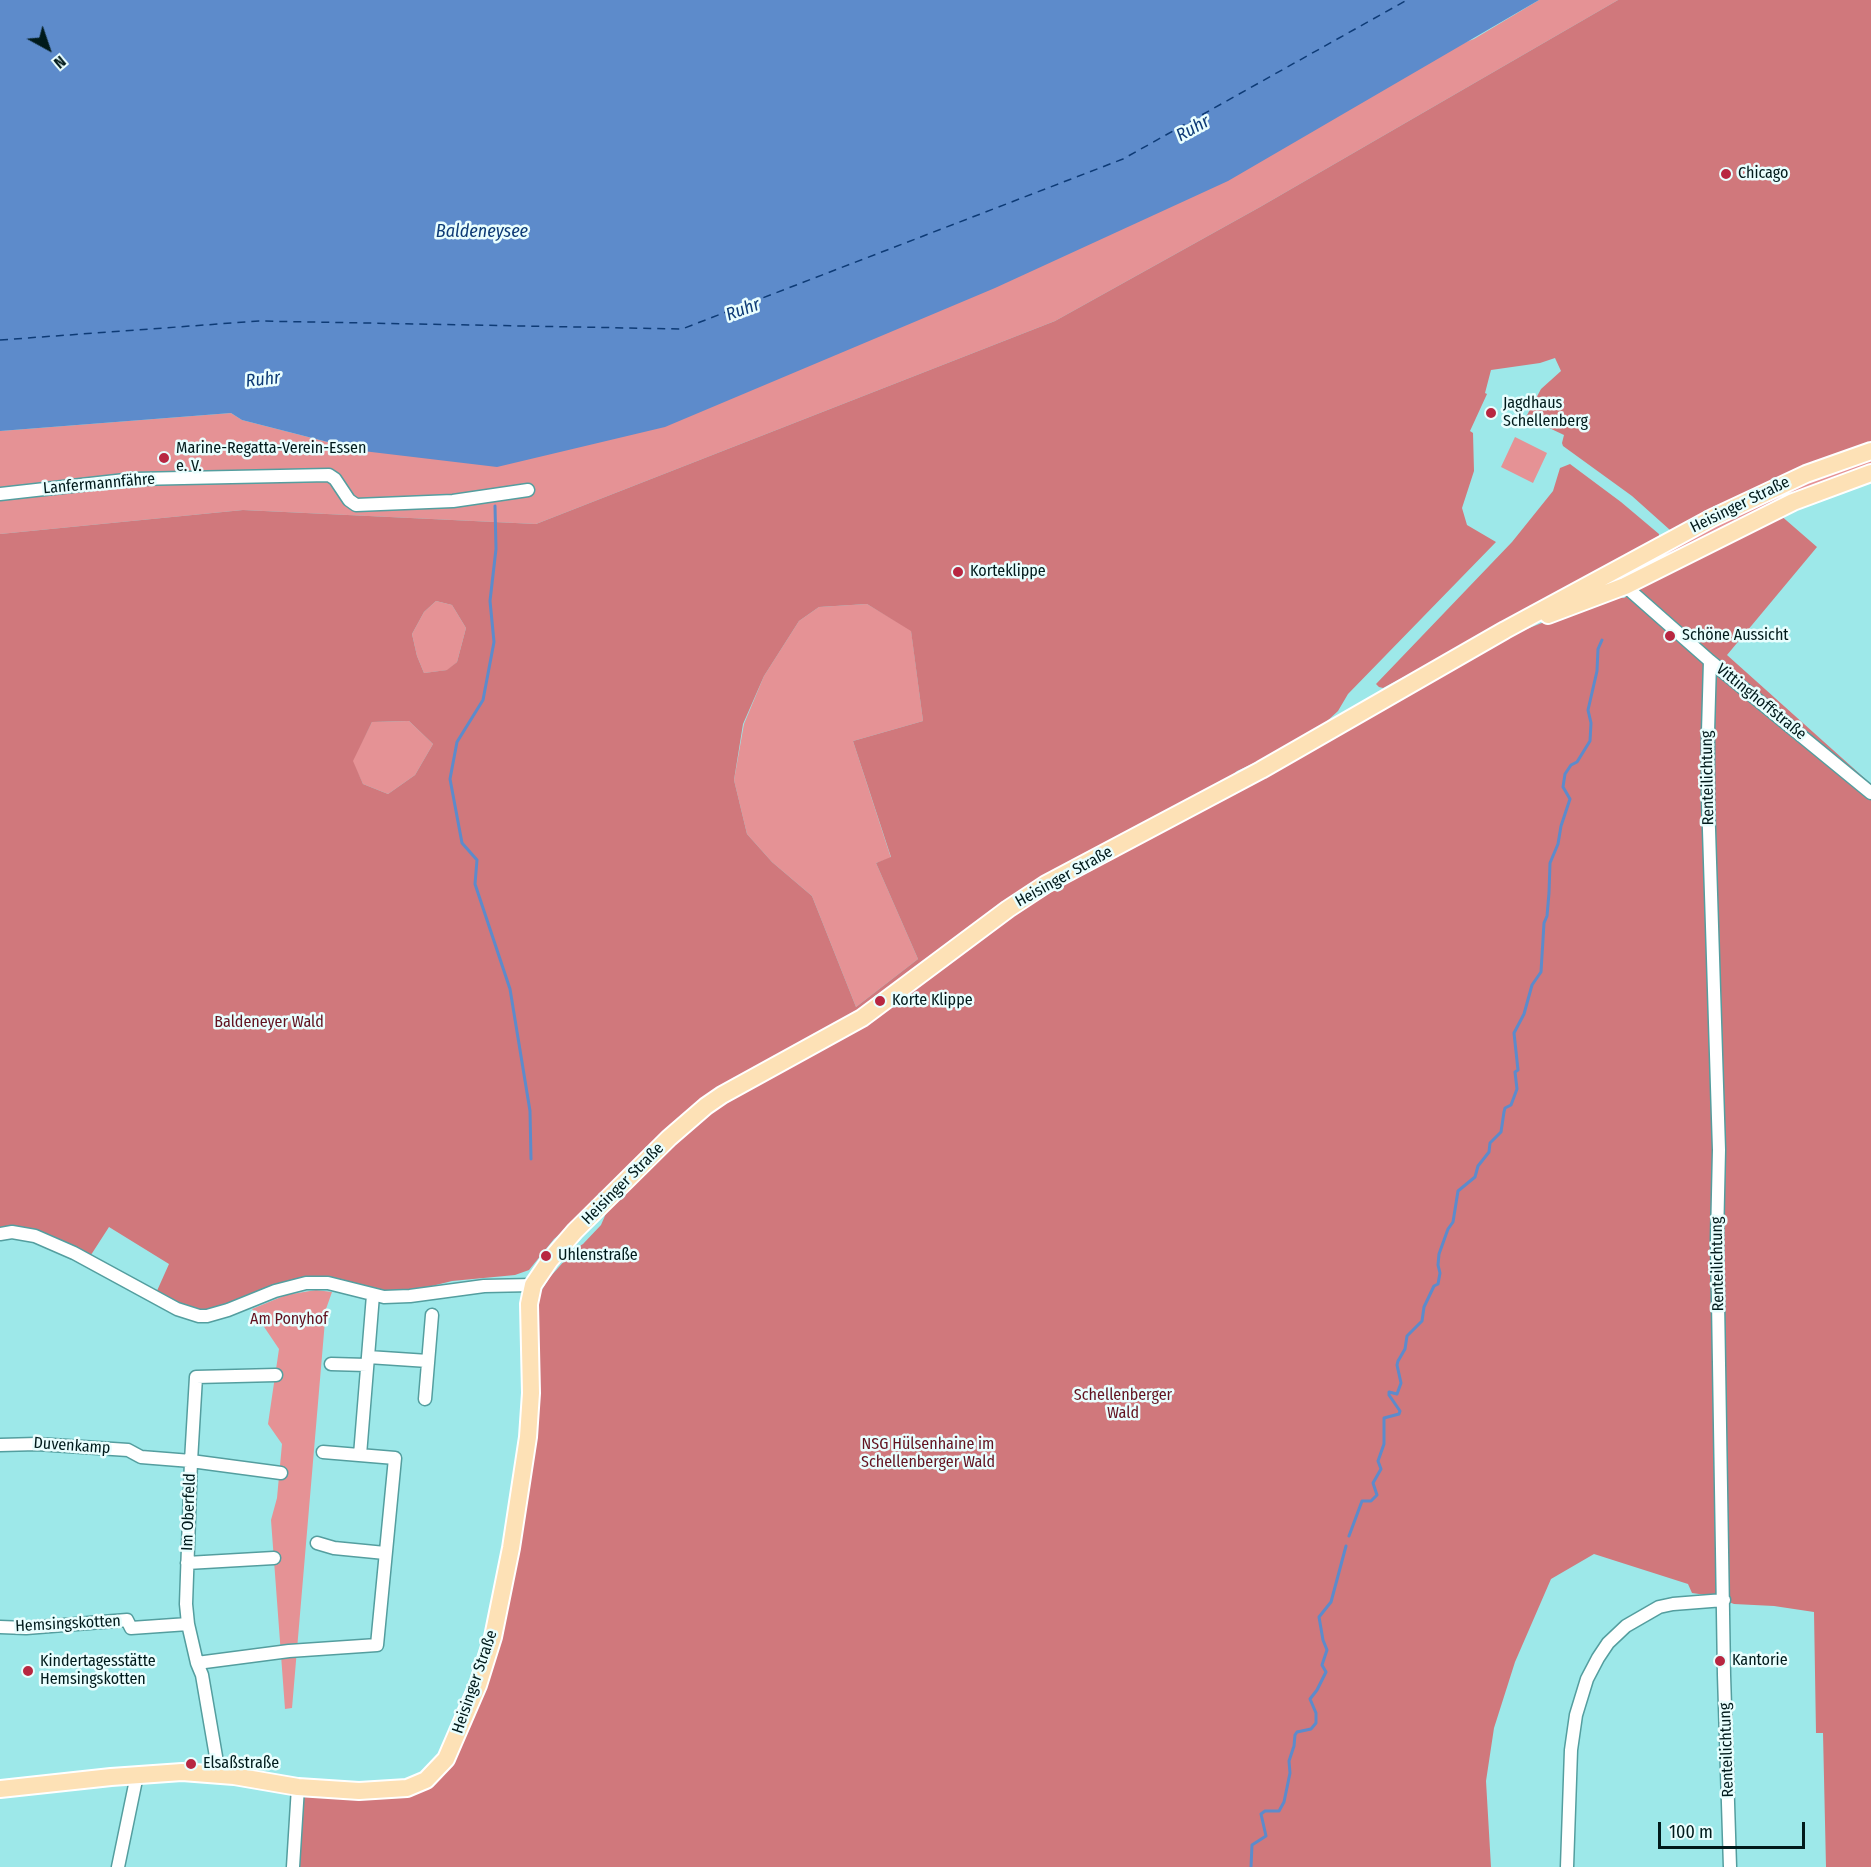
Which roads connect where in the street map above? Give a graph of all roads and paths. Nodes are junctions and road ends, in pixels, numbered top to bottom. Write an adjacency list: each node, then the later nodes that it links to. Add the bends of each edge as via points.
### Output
1 (1871, 451): 5 (main road, Heisinger Straße, via 1757,495)
2 (1871, 473): 6 (main road, Heisinger Straße, via 1793,502)
3 (528, 490): 4 (street, Lanfermannfähre, via 453,501 363,505 352,503 329,475 134,479)
4 (0, 494)
5 (1614, 570): 6 (main road); 7 (main road, Heisinger Straße)
6 (1625, 586): 7 (main road, Heisinger Straße); 8 (street, Vittinghoffstraße)
7 (1505, 630): 11 (main road, Heisinger Straße, via 1261,770 1037,889 862,1018 706,1106 575,1231)
8 (1710, 661): 9 (street, Vittinghoffstraße); 29 (street, Renteilichtung, via 1708,798 1719,1150)
9 (1871, 793)
10 (0, 1234): 12 (street, via 35,1236 177,1309 199,1316 228,1310 306,1282 328,1283)
11 (533, 1285): 12 (street, via 484,1286 399,1297); 35 (main road, Heisinger Straße, via 529,1305 528,1437 507,1566 486,1663 446,1759 426,1780 407,1788 359,1791)
12 (373, 1295): 14 (street)
13 (432, 1315): 15 (street)
14 (368, 1361): 15 (street); 16 (street); 21 (street)
15 (428, 1361): 18 (street)
16 (331, 1364)
17 (276, 1375): 23 (street, Im Oberfeld, via 196,1377)
18 (425, 1399)
19 (0, 1445): 22 (street, Duvenkamp, via 128,1450)
20 (323, 1452): 21 (street)
21 (360, 1455): 26 (street, via 395,1458)
22 (141, 1457): 23 (street, Im Oberfeld)
23 (191, 1461): 24 (street, Im Oberfeld); 28 (street, Im Oberfeld)
24 (281, 1473)
25 (316, 1543): 26 (street)
26 (385, 1552): 32 (street, via 377,1645)
27 (274, 1558): 28 (street, Im Oberfeld)
28 (187, 1563): 30 (street, Im Oberfeld)
29 (1724, 1600): 39 (street, via 1659,1607 1626,1626 1598,1658 1576,1715 1570,1750); 40 (street, Renteilichtung)
30 (188, 1624): 31 (street, Hemsingskotten, via 131,1629 127,1620); 32 (street, Im Oberfeld)
31 (0, 1627)
32 (197, 1663): 33 (street, Im Oberfeld)
33 (219, 1774): 34 (main road, Heisinger Straße); 35 (main road, Heisinger Straße)
34 (137, 1775): 36 (main road, Heisinger Straße); 37 (street)
35 (298, 1787): 38 (street)
36 (0, 1789)
37 (118, 1867)
38 (293, 1867)
39 (1567, 1867)
40 (1730, 1867)

